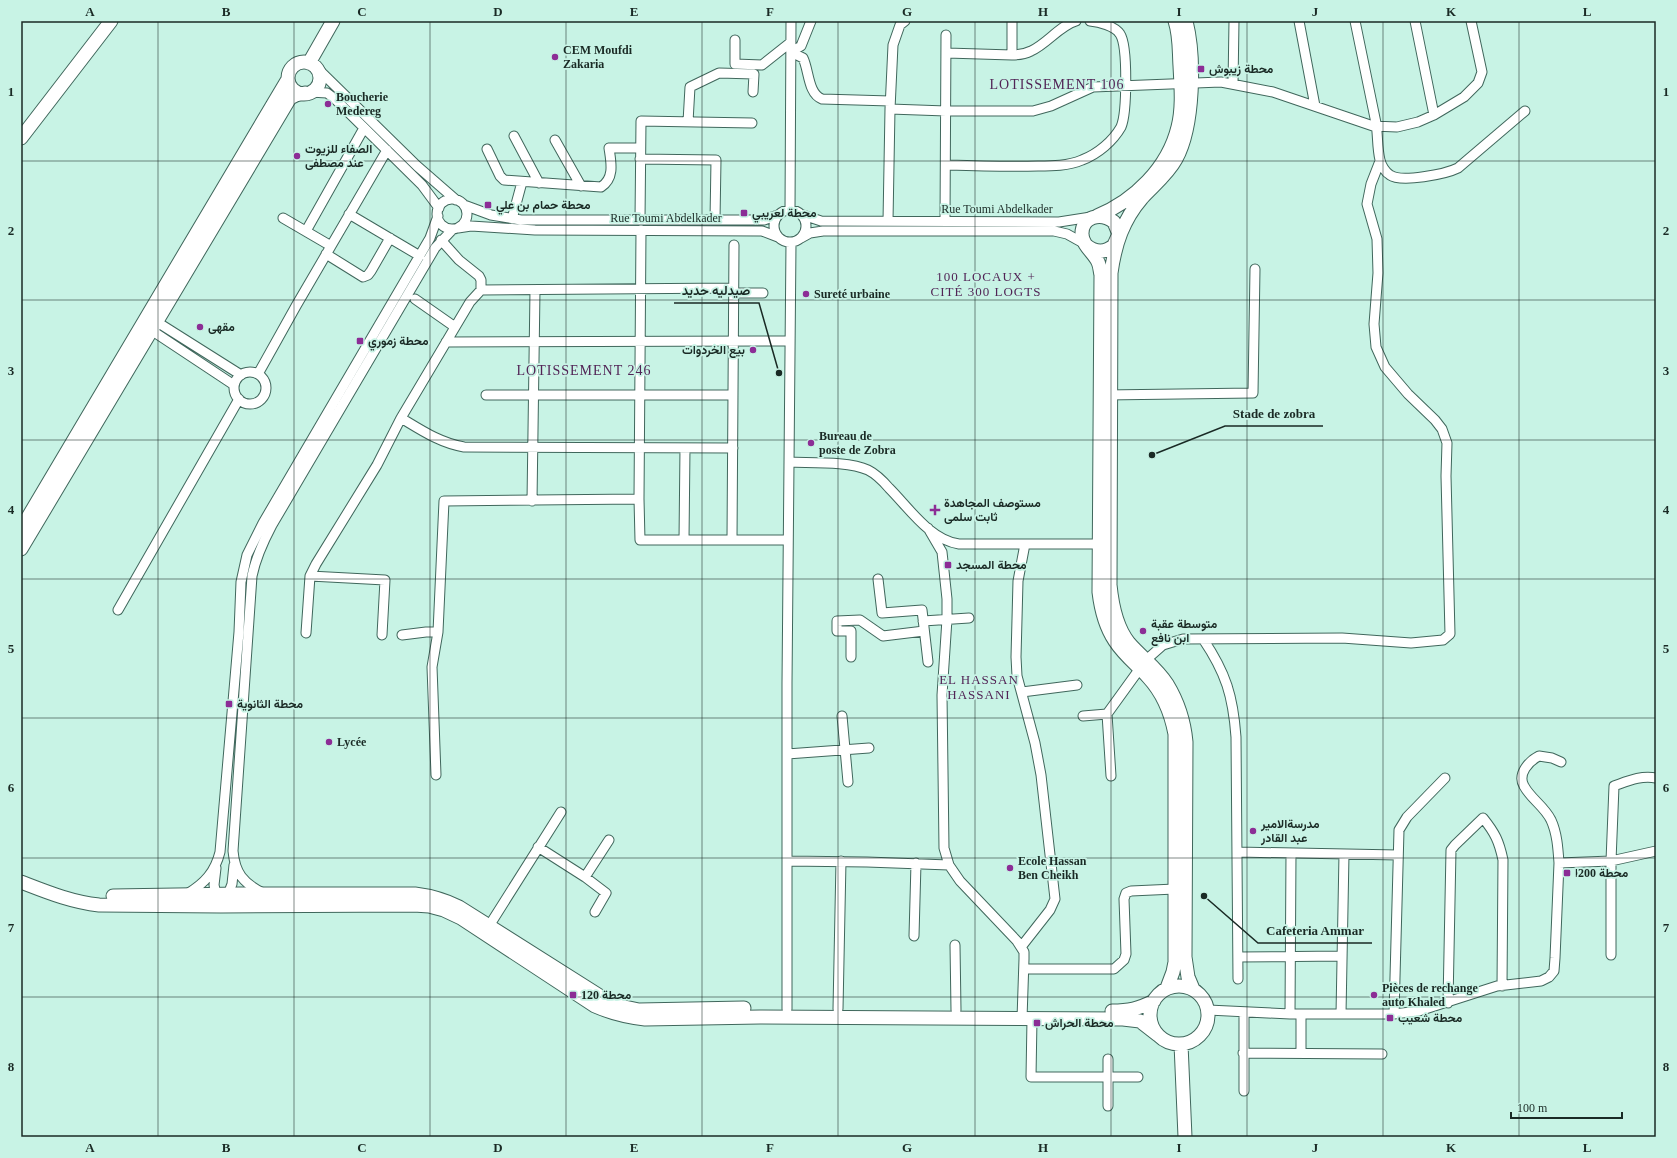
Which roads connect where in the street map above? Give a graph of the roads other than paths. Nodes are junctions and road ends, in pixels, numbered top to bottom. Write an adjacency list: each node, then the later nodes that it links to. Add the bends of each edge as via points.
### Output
1 (100, 21): 36 (street)
2 (111, 21): 41 (street)
3 (333, 21): 23 (street)
4 (791, 21): 19 (street)
5 (811, 21): 20 (street, via 801,46)
6 (905, 21): 30 (street, via 900,25 893,45)
7 (1012, 21): 22 (street)
8 (1076, 21): 22 (street, via 1032,51)
9 (1090, 21): 27 (street, via 1120,33 1124,45)
10 (1175, 21): 25 (street)
11 (1186, 21): 25 (street, via 1189,36)
12 (1234, 21): 26 (street)
13 (1298, 21): 31 (street)
14 (1355, 21): 38 (street)
15 (1415, 21): 34 (street)
16 (1472, 21): 34 (street, via 1482,72 1478,82 1464,97)
17 (946, 35): 21 (street)
18 (735, 40): 19 (street, via 735,64 762,65)
19 (791, 42): 20 (street)
20 (791, 52): 30 (street, via 803,58 813,90 818,97); 53 (street)
21 (946, 53): 22 (street); 32 (street)
22 (1012, 55)
23 (312, 65): 24 (street, via 299,62 294,65); 29 (street, via 319,74 319,80 314,89); 52 (street, via 417,166)
24 (288, 79): 29 (street, via 293,89); 110 (street)
25 (1186, 82): 26 (street); 27 (street); 58 (street, via 1178,126 1169,153 1133,195); 71 (street, via 1187,127 1183,144 1176,160 1125,223)
26 (1233, 84): 31 (street, via 1273,92)
27 (1126, 85): 32 (street, via 1093,87 1051,106 1034,110); 48 (street, via 1125,112 1120,128 1105,146 1082,160 1050,166)
28 (753, 92): 35 (street, via 754,74 719,73 690,87)
29 (307, 93): 39 (street, via 327,93); 85 (street, via 290,98)
30 (890, 105): 32 (street); 62 (street)
31 (1315, 106): 38 (street)
32 (946, 111): 48 (street)
33 (1525, 111): 47 (street, via 1467,161 1451,171 1399,178 1390,176)
34 (1434, 115): 38 (street, via 1397,127)
35 (688, 122): 37 (street); 43 (street, via 641,121)
36 (21, 123)
37 (752, 123)
38 (1376, 126): 47 (street)
39 (364, 128): 45 (street); 66 (street)
40 (514, 136): 50 (street)
41 (21, 138)
42 (555, 140): 51 (street)
43 (640, 148): 46 (street); 51 (street, via 609,148 612,167 606,183 601,187)
44 (487, 149): 49 (street, via 504,180)
45 (387, 150): 54 (street, via 422,185); 55 (street)
46 (640, 159): 61 (street, via 716,160); 64 (street)
47 (1380, 161): 130 (street, via 1367,204 1377,239 1378,273 1374,324 1376,347 1385,367 1435,420 1442,429 1447,443 1450,634 1443,640 1411,643 1342,638)
48 (946, 165): 63 (street)
49 (522, 182): 50 (street); 60 (street)
50 (539, 183): 51 (street)
51 (581, 186)
52 (460, 202): 54 (street, via 446,201); 60 (street, Rue Toumi Abdelkader, via 491,215); 65 (street, via 466,209 466,219)
53 (790, 210): 56 (street, via 782,211); 57 (street)
54 (438, 212): 65 (street, via 439,221 444,226); 77 (street, via 435,228)
55 (349, 214): 68 (street); 75 (street)
56 (778, 215): 61 (street, Rue Toumi Abdelkader, via 764,220); 67 (street, via 774,226)
57 (803, 215): 62 (street, Rue Toumi Abdelkader, via 820,221); 69 (street, via 807,228)
58 (1097, 216): 63 (street, Rue Toumi Abdelkader, via 1059,222); 71 (street, via 1114,222); 74 (street, via 1087,222 1084,228 1082,234)
59 (283, 218): 66 (street)
60 (512, 219): 64 (street, Rue Toumi Abdelkader)
61 (715, 220): 64 (street, Rue Toumi Abdelkader)
62 (888, 221): 63 (street, Rue Toumi Abdelkader)
63 (945, 221)
64 (641, 225): 65 (street, Rue Toumi Abdelkader, via 535,230 471,226); 67 (street, Rue Toumi Abdelkader, via 762,231); 79 (street)
65 (456, 228): 70 (street)
66 (306, 231): 75 (street)
67 (778, 237): 72 (street)
68 (390, 238): 76 (street, via 371,271 364,277); 77 (street)
69 (801, 238): 72 (street); 74 (street, Rue Toumi Abdelkader, via 810,233 823,231 1054,231 1067,234)
70 (441, 240): 80 (street, via 459,260 479,276); 162 (street, via 272,525 255,562 232,852)
71 (1118, 240): 74 (street, via 1103,252 1097,252); 98 (street, via 1112,273)
72 (791, 242): 89 (street)
73 (734, 245): 82 (street)
74 (1086, 245): 98 (street, via 1098,263 1101,275)
75 (331, 246): 76 (street)
76 (326, 254): 92 (street)
77 (420, 256): 159 (street, via 262,523 247,555 241,582 228,764)
78 (1255, 269): 98 (street, via 1253,393)
79 (640, 289): 81 (street); 82 (street); 87 (street)
80 (481, 290): 81 (street); 86 (street, via 470,302)
81 (535, 290): 91 (street)
82 (733, 291): 83 (street); 88 (street)
83 (763, 293)
84 (415, 299): 86 (street)
85 (154, 326): 93 (street); 94 (street); 117 (street)
86 (455, 327): 90 (street)
87 (640, 341): 88 (street); 91 (street); 99 (street)
88 (733, 341): 89 (street); 97 (street)
89 (790, 341): 106 (street)
90 (446, 342): 91 (street); 101 (street)
91 (534, 342): 96 (street)
92 (258, 374): 93 (street, via 249,372); 100 (street, via 265,382 263,398 254,403)
93 (241, 375): 94 (street)
94 (234, 385): 100 (street)
95 (486, 395): 96 (street)
96 (533, 395): 99 (street); 102 (street)
97 (733, 395): 99 (street); 105 (street)
98 (1105, 395): 116 (street)
99 (640, 396): 103 (street)
100 (239, 399): 121 (street)
101 (401, 418): 102 (street, via 451,445); 119 (street, via 377,465)
102 (532, 447): 103 (street); 108 (street)
103 (639, 448): 104 (street); 107 (street)
104 (685, 448): 105 (street); 111 (street)
105 (733, 448): 112 (street)
106 (789, 462): 109 (street, via 851,465 869,470); 113 (street)
107 (638, 499): 108 (street); 111 (street, via 640,540)
108 (532, 501): 126 (street, via 444,501)
109 (928, 528): 114 (street, via 942,539); 118 (street, via 938,542)
110 (21, 529)
111 (684, 540): 112 (street)
112 (732, 540): 113 (street)
113 (788, 540): 141 (street)
114 (959, 544): 115 (street); 118 (street, via 949,548)
115 (1026, 544): 116 (street); 135 (street, via 1016,603 1017,676)
116 (1104, 544): 133 (street, via 1115,614 1120,628)
117 (21, 549)
118 (943, 557): 123 (street)
119 (310, 576): 127 (street); 128 (street, via 385,580)
120 (878, 578): 124 (street, via 882,613 922,610)
121 (118, 610)
122 (969, 618): 123 (street)
123 (948, 619): 124 (street); 163 (street, via 942,695 942,758 943,833)
124 (923, 621): 125 (street)
125 (924, 631): 131 (street, via 883,636 860,620 837,621 837,630 851,631); 132 (street)
126 (438, 632): 129 (street); 143 (street, via 432,667)
127 (306, 633)
128 (382, 634)
129 (402, 635)
130 (1203, 639): 133 (street, via 1172,641 1163,645); 152 (street, via 1223,674 1235,714)
131 (851, 657)
132 (928, 662)
133 (1143, 665): 136 (street); 167 (street, via 1172,717 1175,734); 185 (street, via 1159,673 1173,694 1183,718 1186,742 1185,957)
134 (1077, 685): 135 (street)
135 (1022, 692): 176 (street, via 1041,775 1055,899 1050,910)
136 (1107, 714): 138 (street); 144 (street)
137 (842, 716): 140 (street)
138 (1083, 716)
139 (869, 748): 140 (street)
140 (845, 750): 141 (street); 147 (street)
141 (787, 754): 156 (street)
142 (1561, 762): 161 (street, via 1539,756 1534,758 1526,766 1522,780 1523,785 1541,804 1552,821)
143 (436, 775)
144 (1111, 776)
145 (1445, 778): 155 (street, via 1402,824 1399,830)
146 (1656, 778): 158 (street, via 1636,778 1614,786)
147 (848, 782)
148 (561, 812): 150 (street)
149 (609, 840): 165 (street)
150 (538, 847): 165 (street); 173 (street)
151 (1656, 851): 158 (street)
152 (1238, 852): 153 (street); 180 (street)
153 (1291, 853): 154 (street); 177 (street)
154 (1344, 854): 155 (street); 179 (street)
155 (1398, 855): 196 (street)
156 (787, 861): 157 (street); 188 (street)
157 (841, 861): 160 (street); 189 (street)
158 (1611, 861): 161 (street); 178 (street)
159 (217, 863): 170 (street, via 206,881); 171 (street, via 214,885)
160 (916, 863): 163 (street); 174 (street)
161 (1559, 863): 183 (street, via 1554,971 1541,981)
162 (234, 865): 168 (street); 169 (street, via 246,883)
163 (949, 865): 176 (street, via 960,881)
164 (21, 872): 170 (street, via 64,890 82,894)
165 (586, 877): 172 (street, via 606,893)
166 (21, 882): 171 (street, via 57,897 99,905)
167 (1175, 889): 181 (street, via 1131,891 1126,894 1126,954 1124,960 1114,969); 184 (street, via 1175,962)
168 (229, 894): 169 (street); 171 (street)
169 (264, 894): 173 (street, via 415,894 454,904)
170 (185, 895): 171 (street)
171 (218, 900): 197 (street, via 430,906 461,918 595,1006 628,1017 645,1019)
172 (596, 912)
173 (489, 926): 188 (street, via 603,998 620,1006 639,1010)
174 (914, 936)
175 (955, 945): 190 (street)
176 (1021, 947): 181 (street, via 1024,952)
177 (1290, 955): 179 (street); 180 (street); 193 (street)
178 (1611, 955)
179 (1342, 956): 195 (street)
180 (1238, 957): 182 (street)
181 (1024, 969): 197 (street)
182 (1238, 980)
183 (1502, 986): 187 (street); 187 (street, via 1503,860 1500,844 1483,818 1451,850)
184 (1167, 988): 185 (street, via 1184,986); 186 (street, via 1156,996)
185 (1193, 989): 191 (street, via 1201,995)
186 (1154, 1001): 197 (street, via 1130,1011); 198 (street, via 1150,1016 1152,1026)
187 (1448, 1003): 196 (street, via 1419,1011)
188 (787, 1009): 189 (street)
189 (838, 1009): 190 (street)
190 (956, 1010): 197 (street)
191 (1208, 1010): 192 (street); 199 (street, via 1207,1024 1202,1033 1194,1040)
192 (1244, 1013): 193 (street); 200 (street)
193 (1290, 1014): 194 (street)
194 (1302, 1014): 195 (street); 201 (street)
195 (1341, 1014): 196 (street)
196 (1394, 1014)
197 (1025, 1016): 198 (street, via 1140,1021); 205 (street, via 1031,1077)
198 (1158, 1034): 199 (street, via 1166,1041)
199 (1181, 1044): 208 (street)
200 (1243, 1052): 201 (street); 206 (street)
201 (1302, 1053): 202 (street)
202 (1382, 1054)
203 (1108, 1059): 205 (street)
204 (1138, 1077): 205 (street)
205 (1108, 1078): 207 (street)
206 (1244, 1091)
207 (1108, 1106)
208 (1185, 1137)

